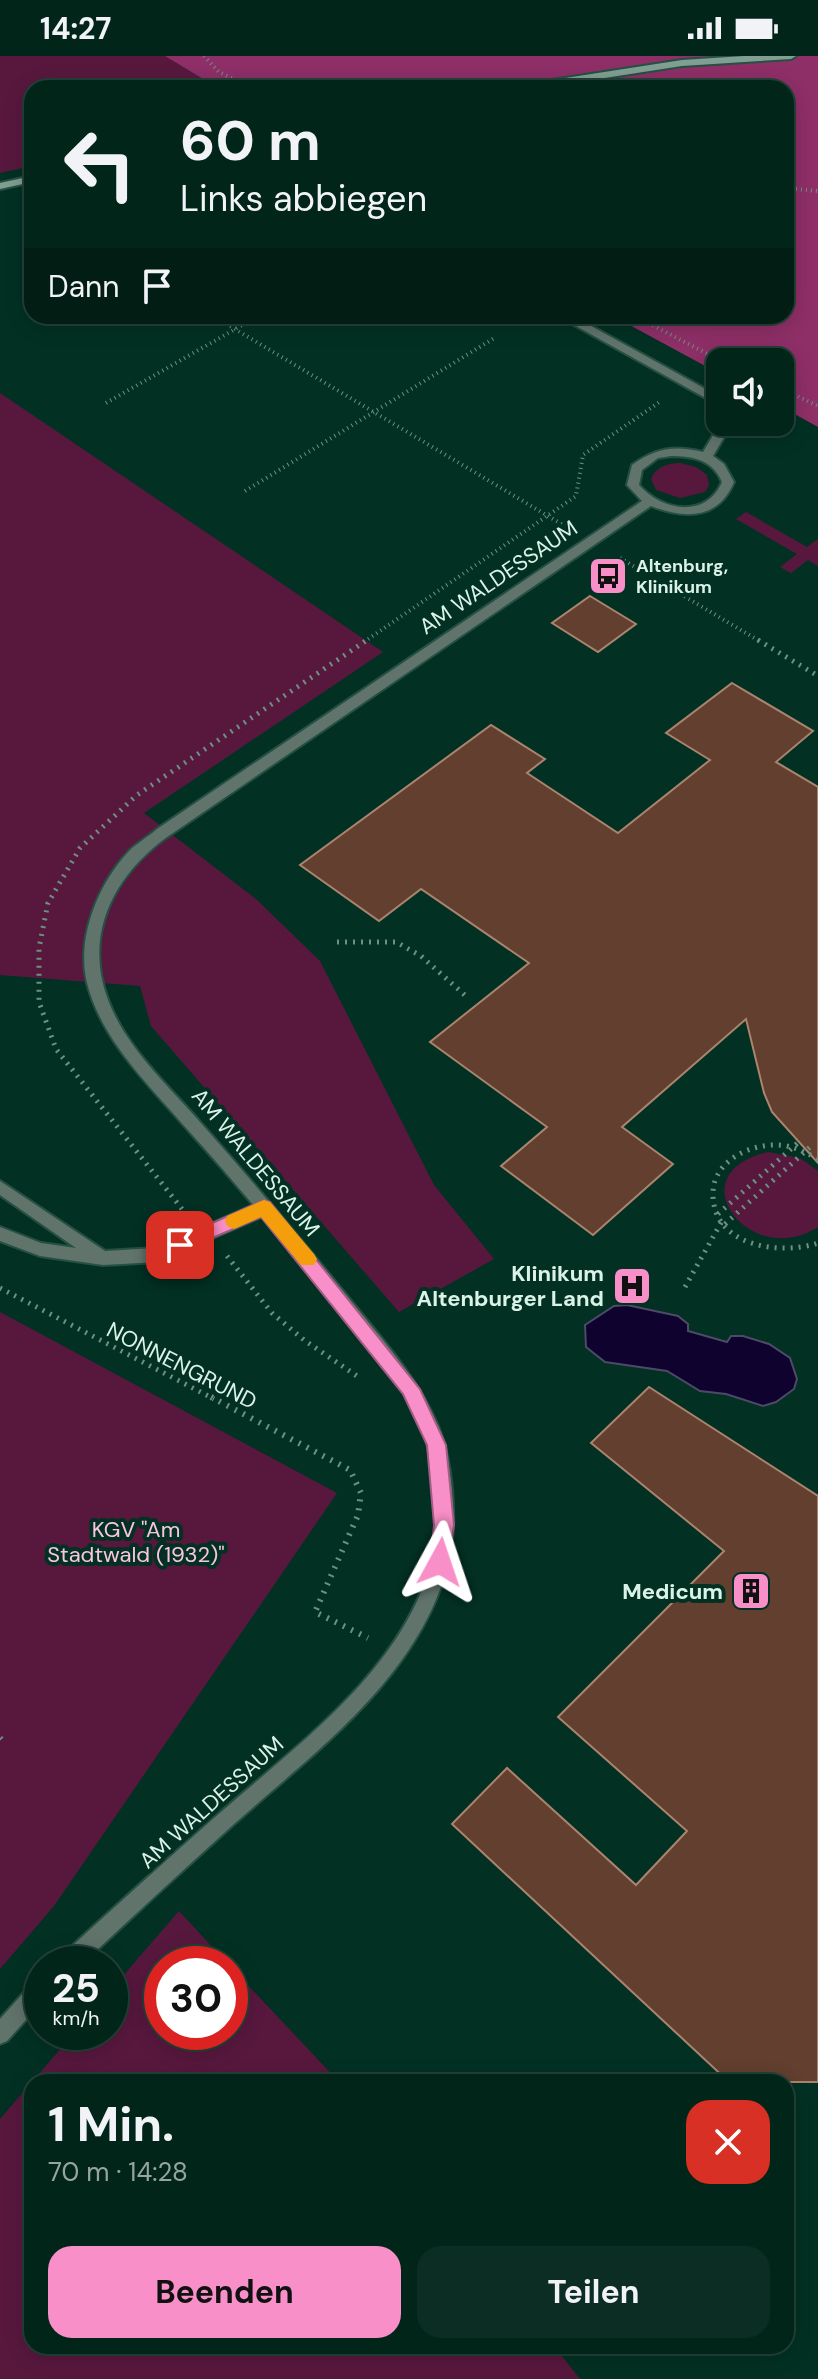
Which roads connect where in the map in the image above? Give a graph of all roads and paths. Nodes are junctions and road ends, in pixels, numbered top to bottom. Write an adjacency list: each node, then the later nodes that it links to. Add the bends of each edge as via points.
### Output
1 (204, 56): 3 (path)
2 (791, 56): 4 (street, via 682,63)
3 (235, 80)
4 (572, 80)
5 (24, 181): 6 (street)
6 (0, 186)
7 (794, 189): 8 (path)
8 (818, 191)
9 (227, 324): 13 (path)
10 (244, 324): 13 (path)
11 (579, 324): 17 (street)
12 (649, 324): 15 (path)
13 (235, 329): 20 (path); 22 (path)
14 (496, 337): 22 (path)
15 (680, 342): 16 (path); 17 (path, via 703,372)
16 (706, 354)
17 (688, 382): 18 (street); 27 (path, via 583,455 576,496)
18 (706, 393)
19 (794, 395): 21 (path)
20 (106, 403)
21 (818, 406)
22 (374, 412): 25 (path); 27 (path)
23 (719, 436): 24 (street)
24 (706, 457): 26 (street, via 671,452 641,463 633,485); 26 (street, via 727,477 721,499 690,510)
25 (245, 491)
26 (649, 502): 28 (street, AM WALDESSAUM)
27 (549, 517): 28 (path); 40 (path, via 137,795 80,848 48,903 39,948 39,1002 56,1049)
28 (592, 542): 29 (path); 36 (street, AM WALDESSAUM, via 162,833 133,856 99,913 92,977 102,1007 152,1077)
29 (818, 676)
30 (337, 942): 31 (path, via 396,942 421,956)
31 (467, 997)
32 (801, 1140): 37 (path)
33 (810, 1147): 38 (path)
34 (818, 1159): 37 (path, via 776,1145 735,1155 721,1168 714,1185)
35 (0, 1187): 42 (street)
36 (264, 1208): 40 (street); 45 (street, AM WALDESSAUM)
37 (718, 1214): 38 (path)
38 (724, 1223): 41 (path, via 758,1247 781,1251); 43 (path)
39 (0, 1234): 42 (street, via 40,1249)
40 (203, 1235): 42 (street, via 158,1255); 45 (path, via 231,1259 272,1313 304,1340 378,1389)
41 (818, 1243)
42 (103, 1258)
43 (685, 1287)
44 (0, 1288): 46 (path, NONNENGRUND, via 350,1470 361,1493 358,1515 315,1612)
45 (410, 1389): 47 (street, AM WALDESSAUM, via 437,1445 444,1525 440,1562 423,1609 398,1653 352,1708)
46 (354, 1631)
47 (87, 1946)
48 (24, 2007): 49 (street)
49 (0, 2034)

